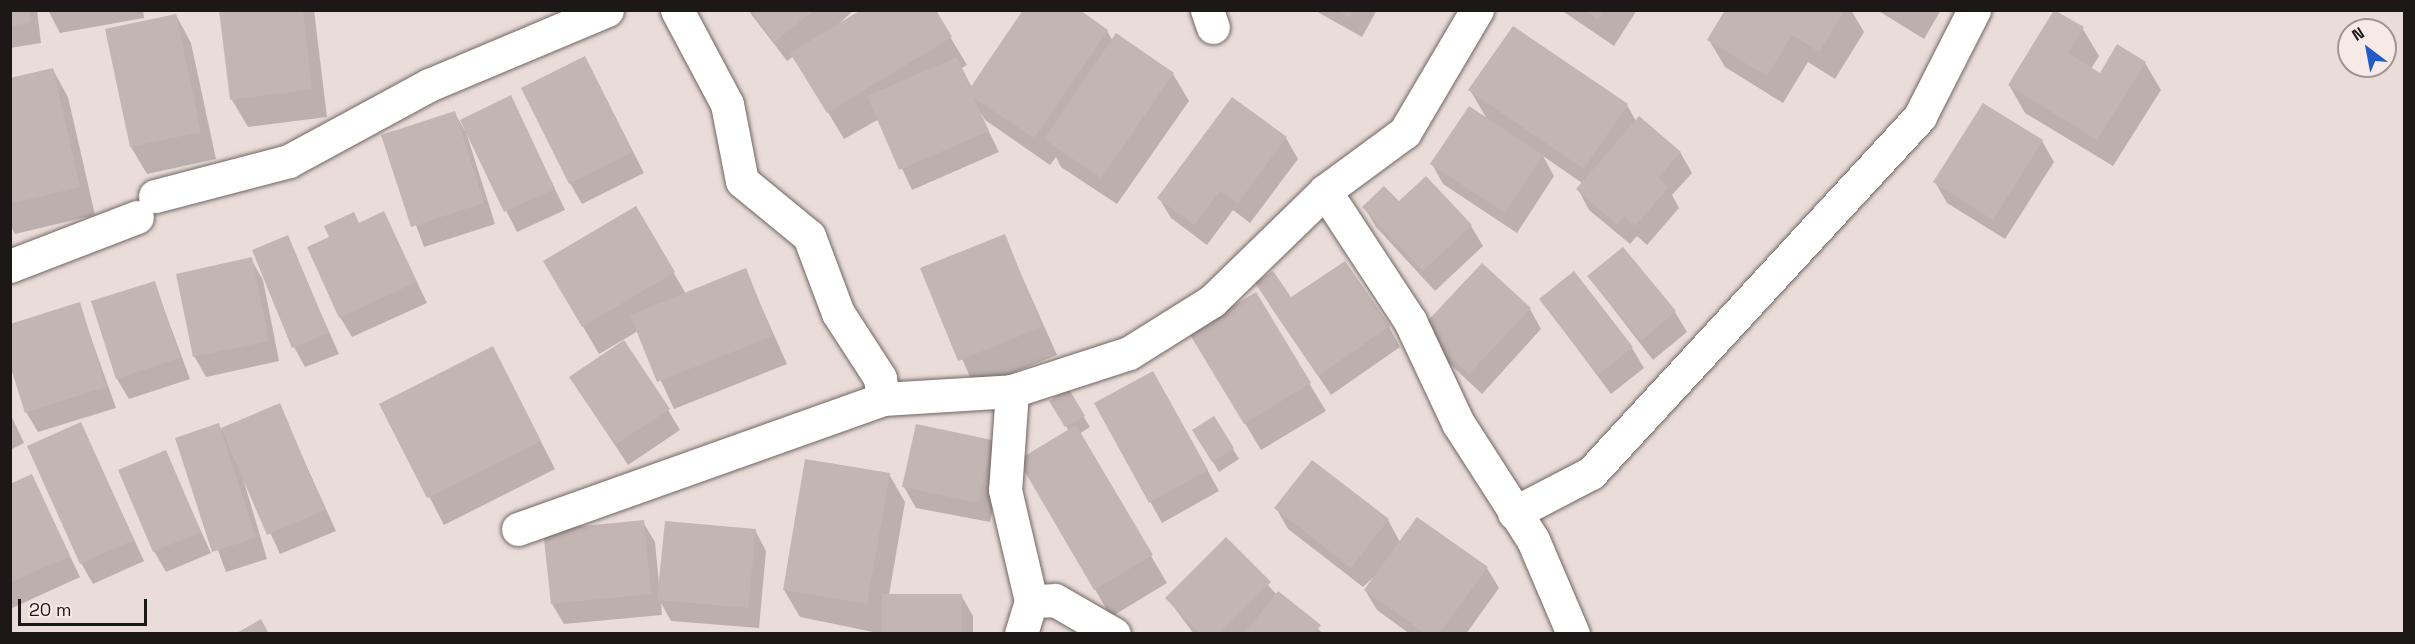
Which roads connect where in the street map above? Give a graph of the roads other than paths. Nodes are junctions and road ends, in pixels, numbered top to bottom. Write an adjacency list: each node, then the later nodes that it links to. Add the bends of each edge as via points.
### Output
1 (607, 10): 6 (street, via 429,85 289,161 146,206)
2 (677, 10): 8 (street, via 727,104 742,181 809,236 838,313 880,378)
3 (1478, 10): 5 (street, via 1405,132)
4 (1974, 10): 9 (street, via 1920,117 1591,473)
5 (1325, 191): 7 (street, via 1193,313 1129,353); 9 (street, via 1410,321 1458,423)
6 (10, 266)
7 (1012, 392): 8 (street); 11 (street, via 1005,490)
8 (883, 399): 10 (street)
9 (1515, 513): 14 (street, via 1533,540)
10 (518, 530)
11 (1031, 600): 12 (street); 13 (street, via 1055,600)
12 (1021, 633)
13 (1114, 633)
14 (1573, 633)

